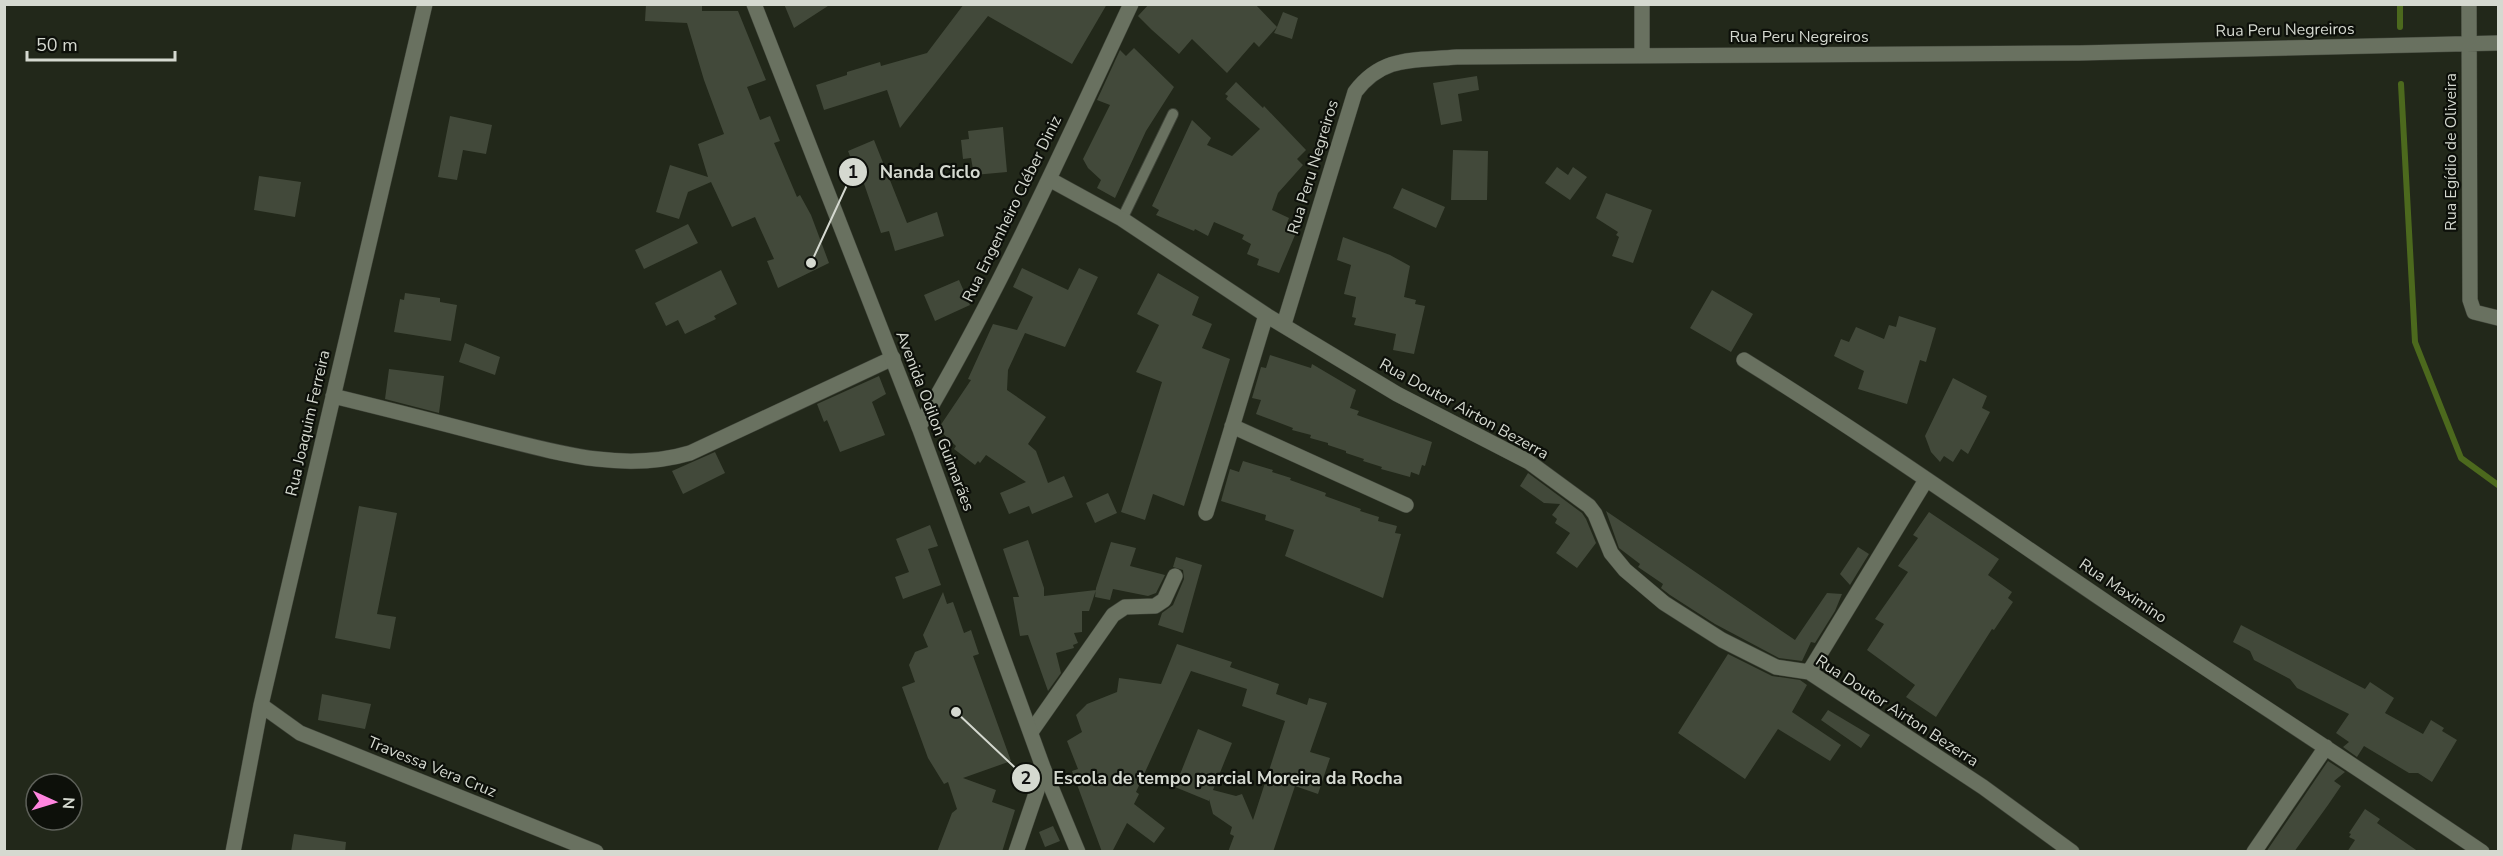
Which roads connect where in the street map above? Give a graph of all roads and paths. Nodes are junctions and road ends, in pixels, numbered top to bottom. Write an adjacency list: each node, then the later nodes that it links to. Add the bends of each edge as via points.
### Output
1 (425, 4): 17 (street, Rua Joaquim Ferreira)
2 (754, 4): 15 (street, Avenida Odilon Guimarães)
3 (1131, 4): 10 (street, Rua Engenheiro Cléber Diniz)
4 (1642, 4): 8 (street)
5 (2469, 4): 6 (street, Rua Egídio de Oliveira)
6 (2470, 43): 7 (street, Rua Peru Negreiros); 8 (street, Rua Peru Negreiros, via 2079,53); 13 (street, Rua Egídio de Oliveira, via 2470,300 2474,312)
7 (2499, 43)
8 (1642, 56): 14 (street, Rua Peru Negreiros, via 1457,57 1391,63 1375,70 1355,92)
9 (1173, 114): 11 (lane)
10 (1049, 179): 11 (street, Rua Doutor Airton Bezerra); 19 (street, Rua Engenheiro Cléber Diniz)
11 (1122, 219): 12 (street, Rua Doutor Airton Bezerra)
12 (1266, 315): 14 (street, Rua Doutor Airton Bezerra); 18 (street)
13 (2499, 318)
14 (1284, 324): 24 (street, Rua Doutor Airton Bezerra, via 1397,394 1529,462 1590,506 1611,553 1664,603 1722,640 1776,667)
15 (892, 358): 17 (street, via 670,460 613,462 568,456); 19 (street, Avenida Odilon Guimarães)
16 (1744, 360): 20 (street, Rua Maximino, via 1845,422)
17 (333, 396): 25 (street, Rua Joaquim Ferreira)
18 (1232, 426): 21 (street); 22 (street)
19 (919, 427): 26 (street, Avenida Odilon Guimarães)
20 (1926, 480): 24 (street); 27 (street, Rua Maximino)
21 (1406, 505)
22 (1206, 513)
23 (1175, 576): 26 (street, via 1164,600 1155,606 1125,607 1113,615)
24 (1809, 672): 33 (street, Rua Doutor Airton Bezerra)
25 (261, 705): 29 (street, Rua Joaquim Ferreira); 30 (street, Travessa Vera Cruz, via 300,733)
26 (1031, 732): 28 (street, Avenida Odilon Guimarães)
27 (2326, 747): 34 (street); 35 (street, Rua Maximino)
28 (1044, 770): 31 (street); 32 (street, Avenida Odilon Guimarães)
29 (233, 852)
30 (596, 852)
31 (1016, 852)
32 (1078, 852)
33 (2072, 852)
34 (2254, 852)
35 (2482, 852)

